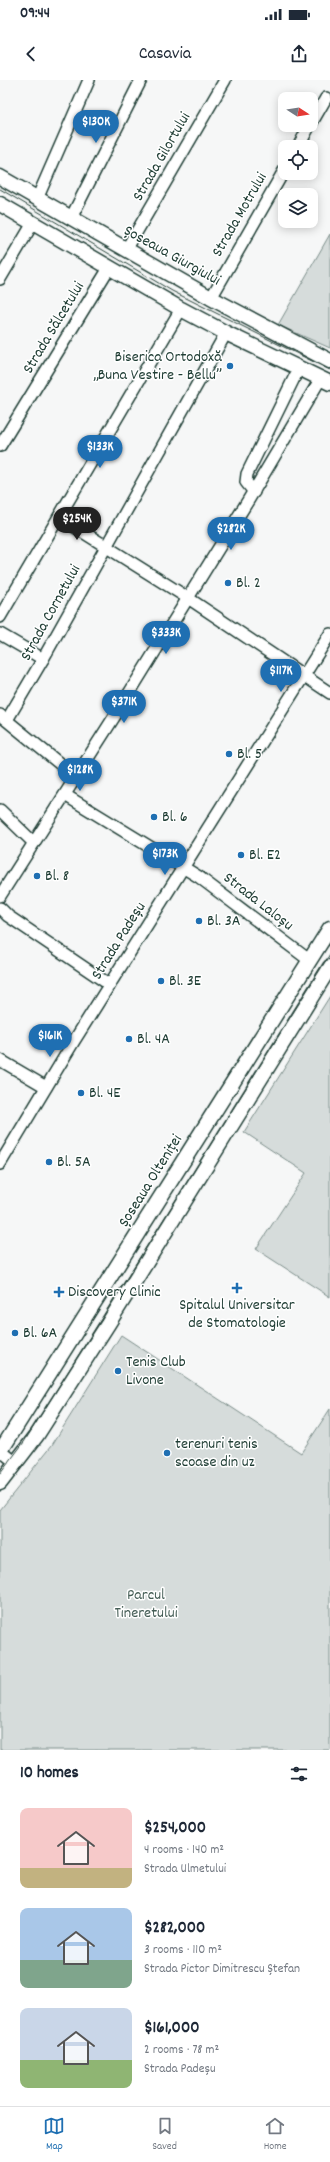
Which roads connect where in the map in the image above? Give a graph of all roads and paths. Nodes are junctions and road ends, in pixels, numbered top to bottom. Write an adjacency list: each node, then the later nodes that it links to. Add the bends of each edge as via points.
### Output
1 (89, 80): 8 (street)
2 (141, 80): 10 (street)
3 (225, 80): 12 (street, Strada Gilortului)
4 (326, 98): 5 (street)
5 (318, 112)
6 (0, 177): 8 (main road, Șoseaua Giurgiului)
7 (279, 180): 15 (street, Strada Motrului)
8 (37, 199): 10 (main road, Șoseaua Giurgiului)
9 (0, 204): 11 (main road)
10 (71, 218): 12 (main road, Șoseaua Giurgiului)
11 (34, 223): 13 (main road); 14 (street)
12 (126, 250): 15 (main road, Șoseaua Giurgiului)
13 (109, 268): 16 (main road); 21 (street, Strada Sălcetului)
14 (0, 279)
15 (211, 298): 18 (main road, Șoseaua Giurgiului)
16 (181, 309): 17 (main road); 23 (street)
17 (226, 333): 19 (main road); 24 (street, Strada Cornetului)
18 (330, 361)
19 (299, 368): 20 (main road); 22 (street, via 247,474 246,482)
20 (325, 381): 22 (street)
21 (0, 446)
22 (254, 492): 25 (street)
23 (58, 517): 24 (street); 26 (street)
24 (107, 546): 25 (street); 29 (street, Strada Cornetului)
25 (188, 598): 30 (street); 33 (street)
26 (0, 617)
27 (0, 634): 29 (street)
28 (330, 634): 30 (street, Strada Padeșu)
29 (43, 659): 32 (street, Strada Cornetului)
30 (305, 676): 31 (street); 37 (street, Strada Padeșu)
31 (330, 693)
32 (3, 717): 33 (street)
33 (76, 777): 34 (street)
34 (65, 794): 36 (street); 37 (street, Strada Laloșu)
35 (0, 810): 36 (street)
36 (34, 842): 38 (street)
37 (183, 868): 41 (street, Strada Laloșu, via 214,888); 43 (street, Strada Padeșu)
38 (0, 896)
39 (0, 908): 43 (street)
40 (330, 928): 41 (main road, Șoseaua Olteniței)
41 (309, 960): 47 (main road, Șoseaua Olteniței)
42 (330, 967): 48 (main road, via 108,1324 37,1435)
43 (110, 985): 45 (street, Strada Padeșu)
44 (0, 1060): 45 (street)
45 (46, 1087): 46 (street, Strada Padeșu)
46 (0, 1164)
47 (0, 1451): 48 (street)
48 (16, 1463): 49 (main road)
49 (0, 1483)

